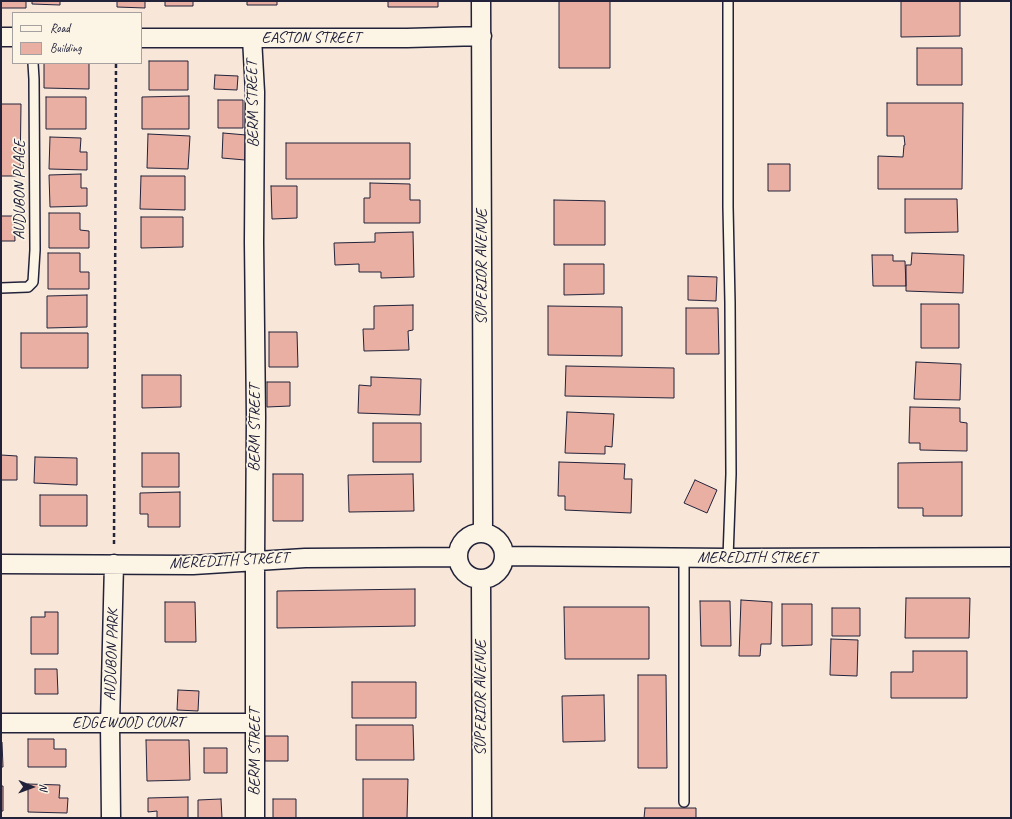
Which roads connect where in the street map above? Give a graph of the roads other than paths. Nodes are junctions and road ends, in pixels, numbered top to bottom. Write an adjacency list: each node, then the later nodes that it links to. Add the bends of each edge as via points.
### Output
1 (481, 1): 3 (street, SUPERIOR AVENUE)
2 (728, 1): 15 (lane, via 731,474)
3 (482, 36): 7 (street, EASTON STREET); 10 (street, SUPERIOR AVENUE)
4 (1, 37): 5 (street)
5 (12, 37)
6 (142, 38): 7 (street, EASTON STREET)
7 (252, 38): 16 (street, BERM STREET)
8 (33, 64): 9 (lane, AUDUBON PLACE, via 33,282 28,287)
9 (1, 288)
10 (483, 533): 11 (street, via 498,540); 12 (street, via 473,534 464,539 459,547)
11 (504, 556): 14 (street, MEREDITH STREET); 19 (street, via 497,572)
12 (458, 557): 16 (street, MEREDITH STREET, via 305,558); 19 (street, via 461,568 470,576)
13 (1011, 557): 15 (street, MEREDITH STREET)
14 (684, 558): 15 (street, MEREDITH STREET); 23 (lane)
15 (728, 558)
16 (255, 561): 18 (street, MEREDITH STREET); 22 (street, BERM STREET)
17 (1, 564): 18 (street, MEREDITH STREET)
18 (114, 564): 21 (street, AUDUBON PARK)
19 (481, 579): 26 (street, SUPERIOR AVENUE)
20 (1, 723): 21 (street, EDGEWOOD COURT)
21 (110, 723): 22 (street, EDGEWOOD COURT); 24 (street, AUDUBON PARK)
22 (255, 723): 25 (street, BERM STREET)
23 (684, 802)
24 (111, 818)
25 (255, 818)
26 (482, 818)

